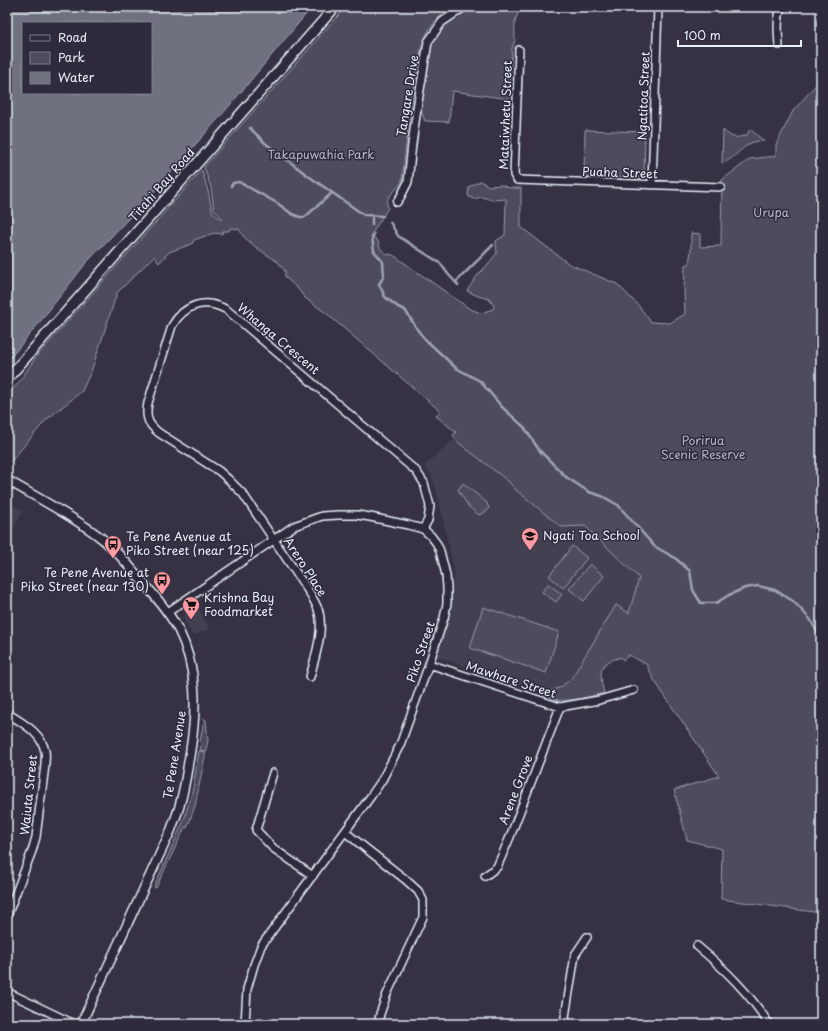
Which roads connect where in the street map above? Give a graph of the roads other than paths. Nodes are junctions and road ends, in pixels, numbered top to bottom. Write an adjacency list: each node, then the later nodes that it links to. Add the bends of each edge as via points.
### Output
1 (335, 7): 11 (main road, Titahi Bay Road)
2 (464, 7): 10 (street, Tangare Drive, via 442,22 428,42 417,104 408,182)
3 (658, 7): 8 (street, Ngatitoa Street)
4 (781, 7): 5 (street, via 778,23)
5 (779, 45)
6 (519, 50): 7 (street, Mataiwhetu Street, via 514,175)
7 (517, 180): 8 (street, Puaha Street)
8 (652, 185): 9 (street, Puaha Street)
9 (721, 187)
10 (397, 202)
11 (7, 379)
12 (7, 480): 15 (street, Te Pene Avenue, via 73,518 101,538 116,551)
13 (423, 529): 14 (street, via 357,515 322,516 294,526); 14 (street, Whanga Crescent, via 428,520 430,506 424,484 416,471 227,310 215,305 196,305 182,312 172,326 148,403 147,418 159,433 228,479 243,494); 16 (street, Piko Street, via 438,544 447,588 444,618)
14 (274, 539): 15 (street); 17 (street, Arero Place, via 318,610 320,633)
15 (168, 612): 30 (street, Te Pene Avenue, via 185,646 193,678 195,720 186,781 171,830)
16 (429, 664): 19 (street, Mawhare Street); 22 (street, Piko Street, via 394,758 382,780)
17 (310, 677)
18 (634, 690): 19 (street, Mawhare Street)
19 (560, 707): 24 (street, Arene Grove, via 497,867)
20 (7, 713): 25 (street, Waiuta Street, via 39,738 45,753 45,764 36,837)
21 (273, 773): 23 (street, via 256,830 273,848)
22 (345, 832): 23 (street, Piko Street); 32 (street, via 406,880 418,891 423,900 423,917 387,994)
23 (313, 876): 31 (street, Piko Street, via 261,946 247,989)
24 (485, 876)
25 (7, 916)
26 (587, 937): 33 (street, via 575,955 565,1017)
27 (697, 946): 34 (street, via 739,984)
28 (7, 992): 29 (street)
29 (74, 1024)
30 (81, 1024)
31 (245, 1024)
32 (378, 1024)
33 (567, 1024)
34 (769, 1024)

